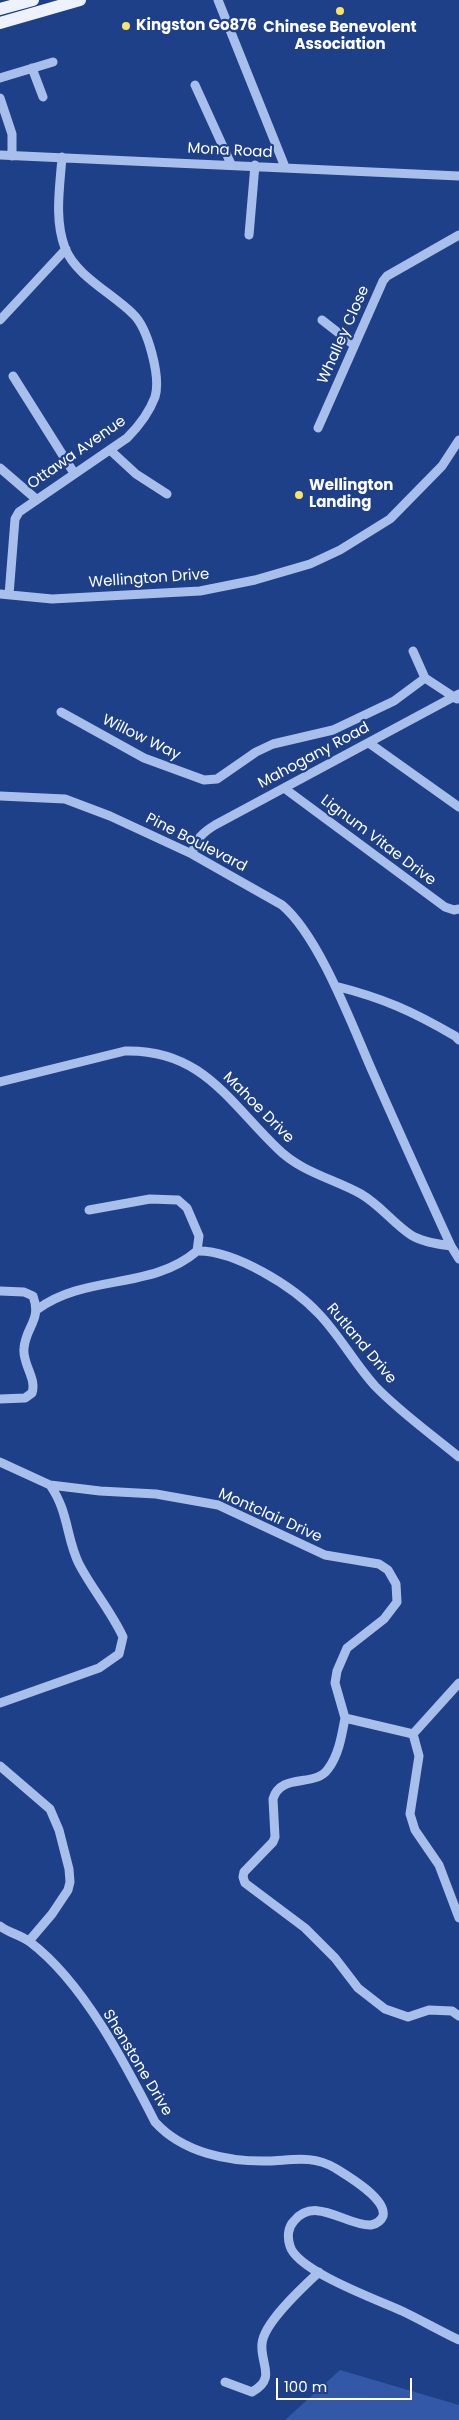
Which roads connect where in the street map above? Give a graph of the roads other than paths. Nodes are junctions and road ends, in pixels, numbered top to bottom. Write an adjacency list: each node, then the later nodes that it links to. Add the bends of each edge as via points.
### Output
1 (33, 0): 4 (main road)
2 (80, 0): 5 (main road)
3 (218, 0): 17 (street)
4 (0, 9)
5 (0, 23)
6 (54, 62): 7 (street)
7 (32, 68): 8 (street); 10 (street)
8 (0, 78)
9 (195, 85): 15 (street)
10 (42, 97)
11 (0, 98): 13 (street, via 12,134)
12 (0, 155): 13 (street, Mona Road)
13 (12, 156): 14 (street, Mona Road)
14 (62, 156): 15 (street, Mona Road); 21 (street, Ottawa Avenue, via 59,211)
15 (231, 164): 16 (street, Mona Road)
16 (255, 165): 17 (street, Mona Road); 20 (street)
17 (286, 167): 18 (street, Mona Road)
18 (459, 176)
19 (459, 234): 24 (street, Whalley Close, via 387,276)
20 (250, 236)
21 (66, 249): 22 (street); 28 (street, Ottawa Avenue, via 80,269 135,315 151,350 155,395 141,424)
22 (0, 320)
23 (322, 320): 24 (street)
24 (354, 345): 26 (street, Whalley Close)
25 (14, 376): 30 (street)
26 (318, 428)
27 (459, 440): 33 (street, Wellington Drive, via 442,466 390,519 340,550 310,564 200,591 52,599)
28 (110, 450): 30 (street, Ottawa Avenue); 31 (street, via 136,474)
29 (0, 468): 32 (street)
30 (74, 473): 32 (street, Ottawa Avenue)
31 (167, 494)
32 (36, 499): 33 (street, Ottawa Avenue, via 15,519)
33 (5, 594)
34 (412, 650): 35 (street)
35 (425, 678): 36 (street); 37 (street, Willow Way, via 394,701 334,730 273,744 256,752 217,779 204,780 144,758)
36 (457, 697): 38 (street, Mahogany Road)
37 (62, 712)
38 (369, 743): 39 (street, Mahogany Road); 41 (street)
39 (284, 788): 42 (street, Mahogany Road, via 203,833); 43 (street, Lignum Vitae Drive, via 445,908)
40 (0, 796): 42 (street, Pine Boulevard, via 65,799)
41 (459, 807)
42 (192, 854): 44 (street, Pine Boulevard, via 291,913)
43 (459, 909)
44 (334, 986): 45 (street, via 373,995 413,1012); 48 (street, Pine Boulevard)
45 (459, 1040)
46 (0, 1082): 48 (street, Mahoe Drive, via 125,1051 144,1050 184,1062 237,1103 279,1150 319,1176 380,1206 412,1236)
47 (90, 1210): 49 (street, via 150,1199 178,1200 187,1208 199,1236)
48 (451, 1246): 50 (street, Pine Boulevard)
49 (197, 1251): 52 (street, via 167,1271 69,1292); 54 (street, Rutland Drive, via 221,1253 296,1293 319,1314 375,1386)
50 (459, 1259)
51 (0, 1291): 52 (street, via 24,1292 33,1296)
52 (38, 1309): 53 (street, via 24,1346 34,1386 32,1393 25,1398)
53 (0, 1399)
54 (459, 1457)
55 (0, 1462): 56 (street, Montclair Drive)
56 (50, 1485): 58 (street, via 62,1506 78,1563 123,1637 119,1654 99,1668); 59 (street, Montclair Drive, via 156,1494 210,1503 325,1555 379,1564 388,1570 396,1584 396,1602 384,1619 347,1648 338,1671 335,1683)
57 (459, 1683): 60 (street)
58 (0, 1703)
59 (345, 1718): 60 (street); 65 (street, via 342,1738 329,1769 317,1777 289,1782 275,1793 275,1837 244,1872 245,1883 305,1928 358,1988 385,2009 408,2017 429,2010 452,2011)
60 (413, 1734): 62 (street, via 419,1756 410,1814 415,1830 439,1865)
61 (0, 1766): 64 (street, via 50,1809 69,1869 68,1890)
62 (459, 1918)
63 (0, 1926): 64 (street, Shenstone Drive)
64 (29, 1941): 66 (street, Shenstone Drive, via 62,1971 99,2022 163,2132 220,2157 318,2160 334,2167 381,2204 383,2216 374,2225 351,2222 326,2211 311,2211 298,2216 288,2236 290,2248)
65 (459, 2016)
66 (319, 2272): 67 (street, Shenstone Drive); 68 (street, via 288,2302 266,2332 262,2344 266,2371 263,2384 252,2392)
67 (459, 2340)
68 (225, 2382)

